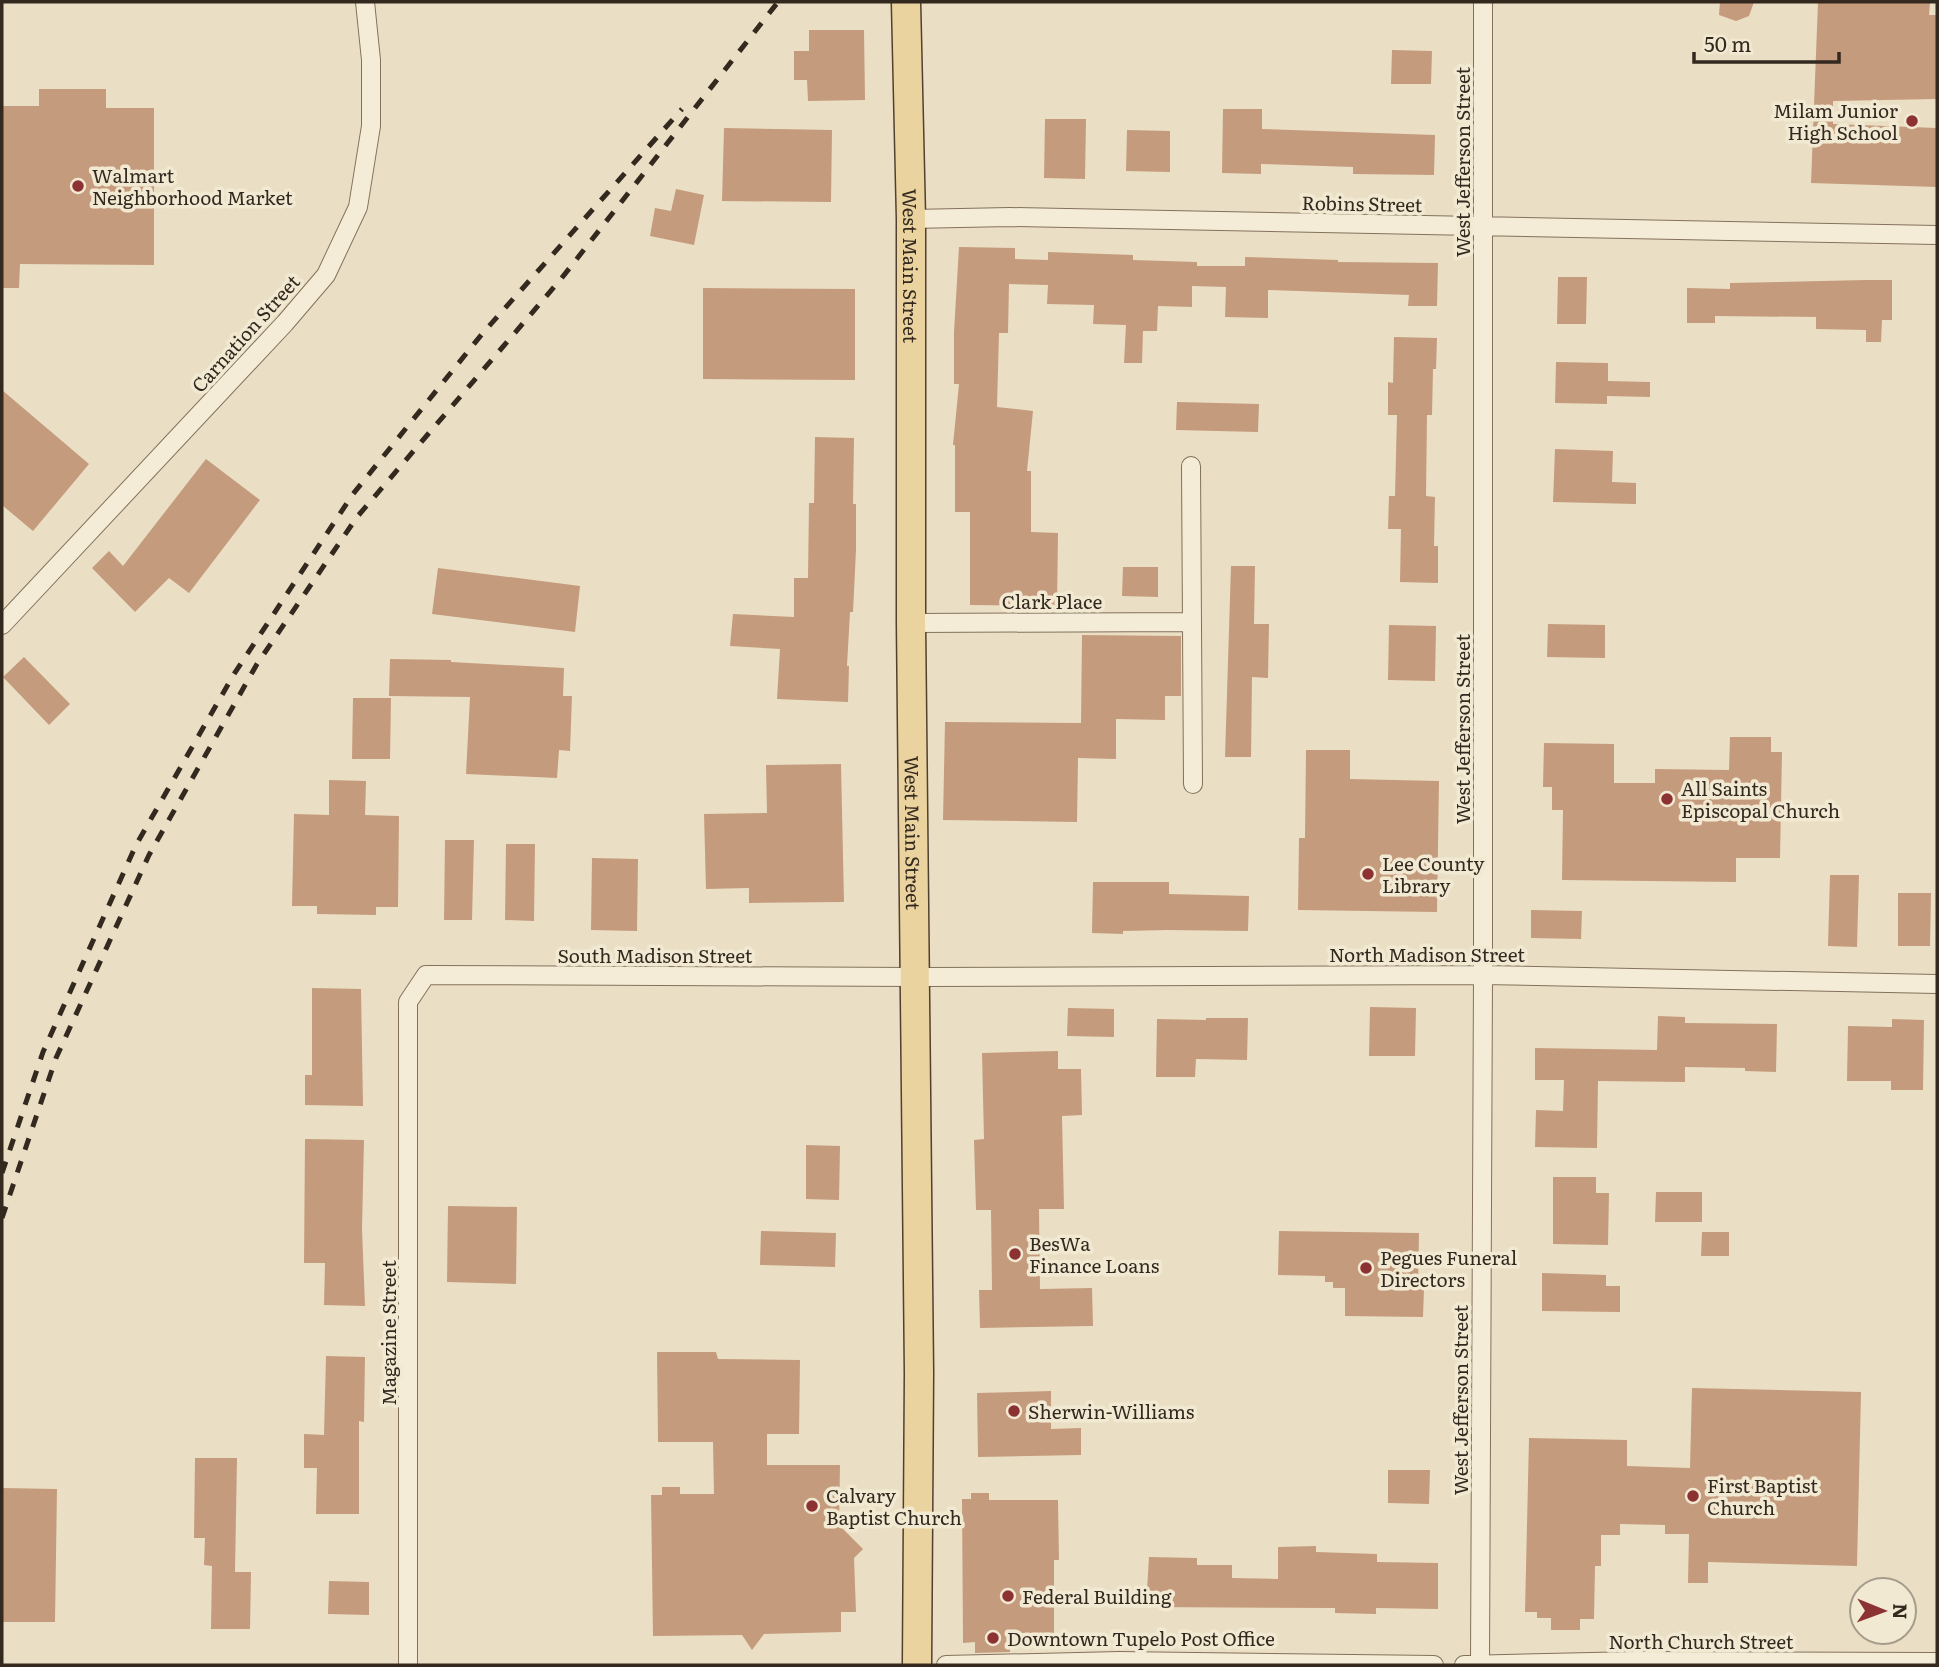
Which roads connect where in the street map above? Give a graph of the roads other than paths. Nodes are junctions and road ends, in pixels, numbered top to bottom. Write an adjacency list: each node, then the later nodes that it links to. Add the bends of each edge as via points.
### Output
1 (365, 2): 10 (street, Carnation Street, via 371,126 359,207 326,275)
2 (906, 2): 4 (main road, West Main Street)
3 (1483, 2): 5 (street, West Jefferson Street)
4 (911, 219): 5 (street, Robins Street); 9 (main road, West Main Street)
5 (1483, 227): 6 (street, Robins Street); 12 (street, West Jefferson Street)
6 (1937, 235)
7 (1191, 466): 8 (street)
8 (1192, 622): 9 (street, Clark Place); 11 (street)
9 (911, 623): 13 (main road, West Main Street)
10 (2, 625)
11 (1193, 784)
12 (1483, 975): 13 (street, North Madison Street); 14 (street, North Madison Street); 22 (street, West Jefferson Street)
13 (916, 977): 15 (street, South Madison Street, via 426,975); 18 (main road, West Main Street)
14 (1937, 984)
15 (408, 1002): 17 (street, Magazine Street)
16 (1937, 1662): 22 (street, North Church Street)
17 (408, 1665)
18 (917, 1665)
19 (946, 1665): 20 (street, via 1119,1661)
20 (1434, 1665)
21 (1464, 1665): 22 (street, North Church Street)
22 (1480, 1665)

